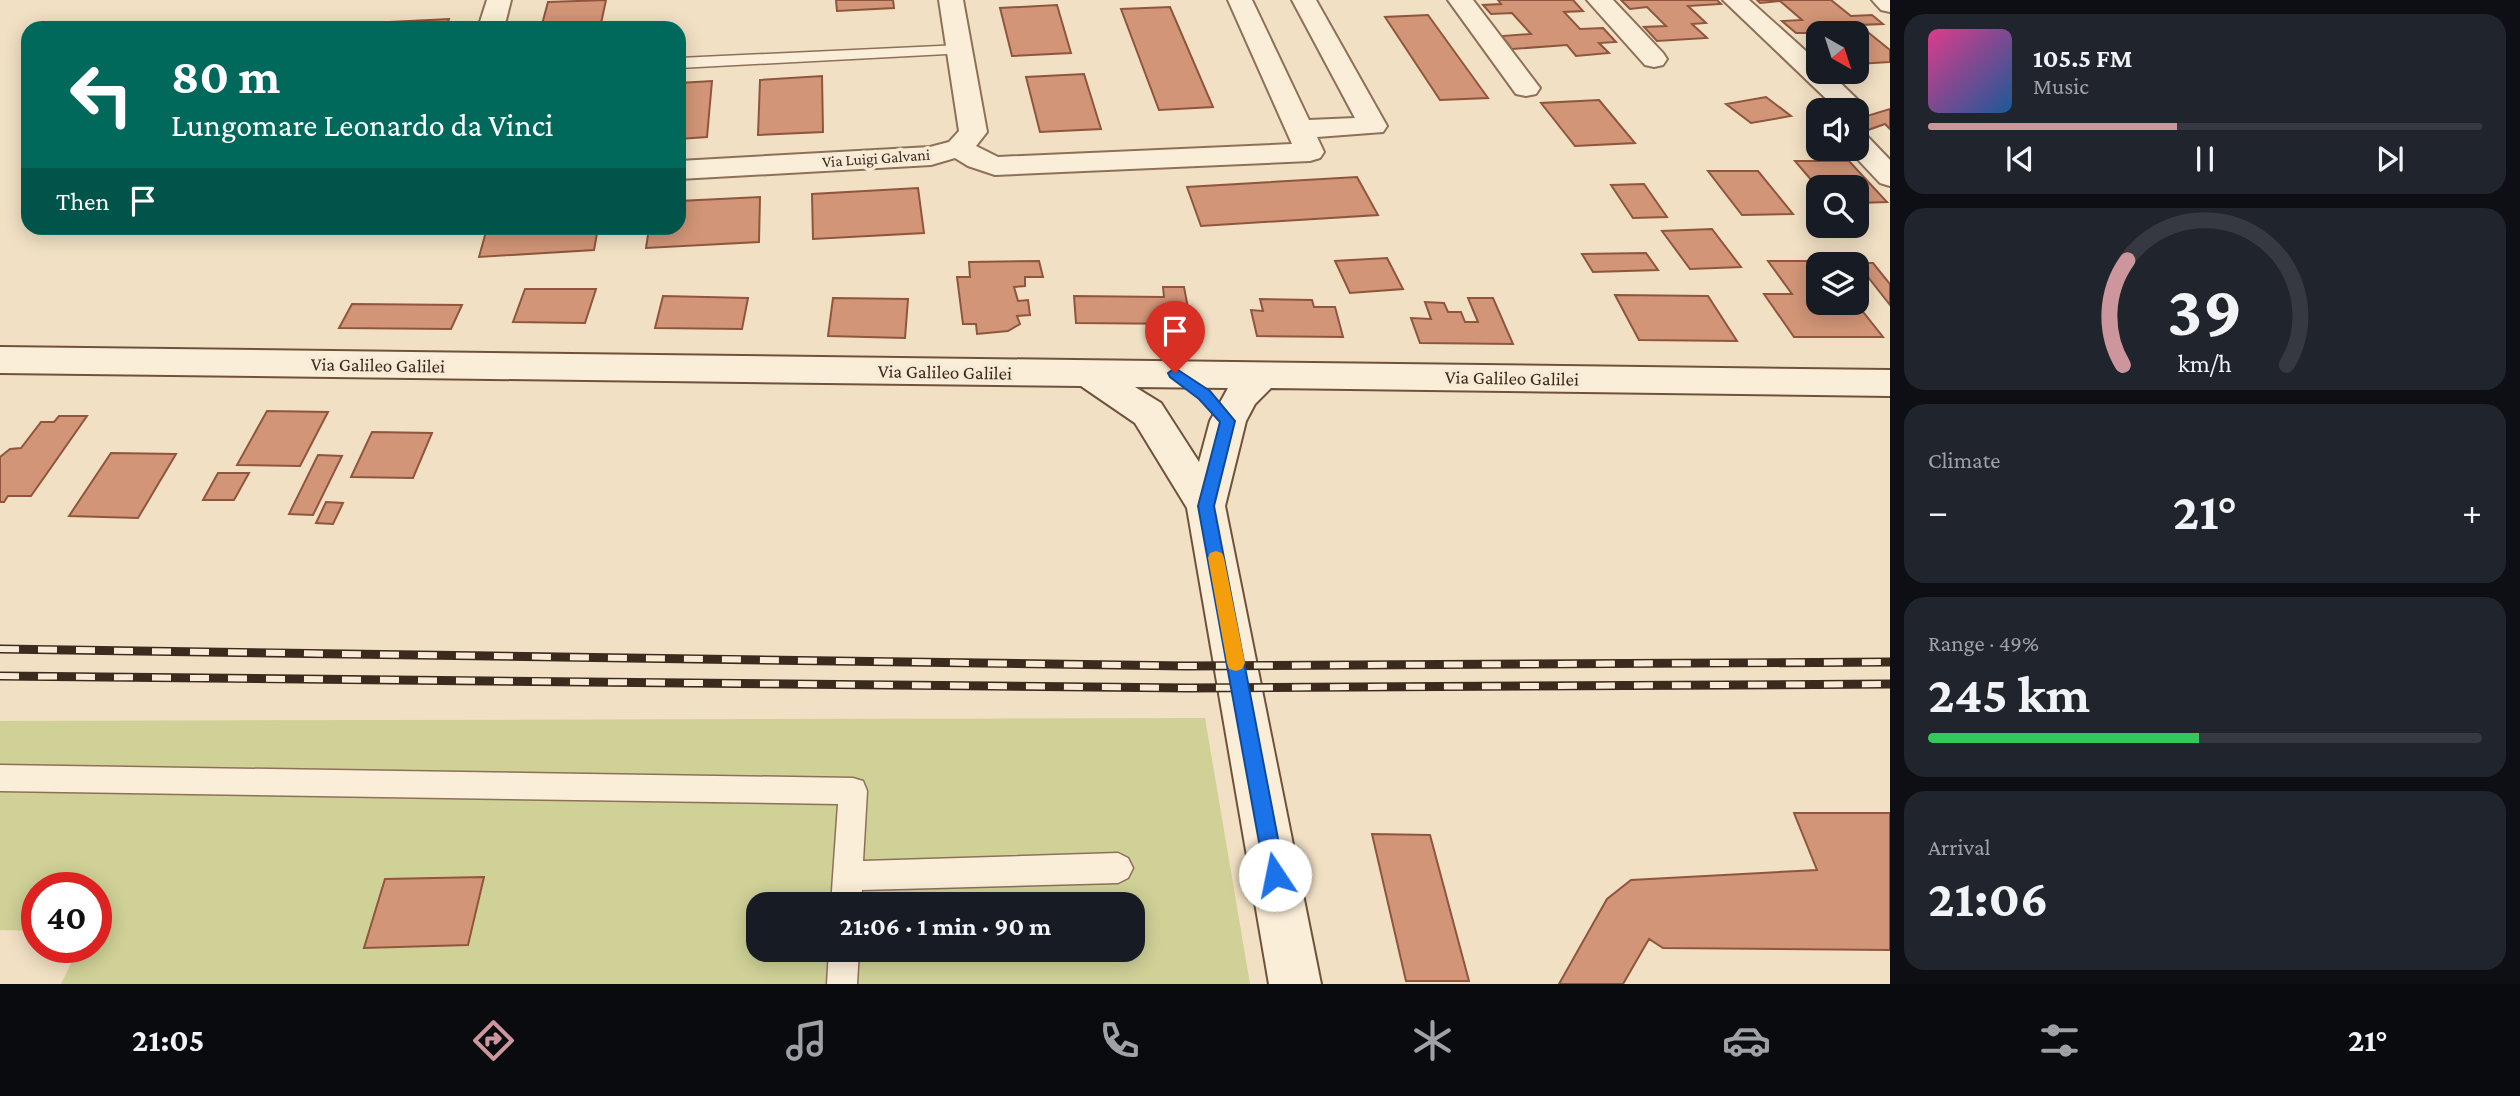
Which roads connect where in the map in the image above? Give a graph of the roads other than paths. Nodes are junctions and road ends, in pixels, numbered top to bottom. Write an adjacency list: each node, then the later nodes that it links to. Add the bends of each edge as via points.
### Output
1 (499, 0): 10 (street)
2 (951, 0): 11 (street)
3 (1240, 0): 16 (street)
4 (1304, 0): 16 (street, via 1373,125)
5 (1460, 0): 14 (street)
6 (1599, 0): 12 (street)
7 (1735, 0): 15 (street)
8 (1884, 0): 9 (street)
9 (1890, 5)
10 (493, 21)
11 (961, 50): 13 (lane); 17 (street, via 973,132)
12 (1654, 59)
13 (686, 63)
14 (1527, 88)
15 (1841, 98)
16 (1301, 129): 17 (street, via 1310,152 995,166)
17 (959, 148): 19 (street, Via Luigi Galvani, via 931,156)
18 (1869, 155): 20 (street)
19 (686, 170)
20 (1890, 177)
21 (0, 360): 24 (street, Via Galileo Galilei)
22 (1175, 373): 23 (street, Via Galileo Galilei); 24 (street, Via Galileo Galilei); 26 (street, via 1205,395); 27 (street, via 1163,393)
23 (1264, 374): 25 (street, Via Galileo Galilei); 26 (street, via 1242,396)
24 (1091, 375): 27 (street)
25 (1890, 383)
26 (1228, 421): 28 (street)
27 (1156, 423): 28 (street)
28 (1206, 506): 35 (street)
29 (0, 778): 31 (lane, via 853,791)
30 (1118, 868): 31 (lane)
31 (848, 876): 32 (lane)
32 (847, 892)
33 (843, 962): 34 (lane)
34 (842, 984)
35 (1295, 984)

